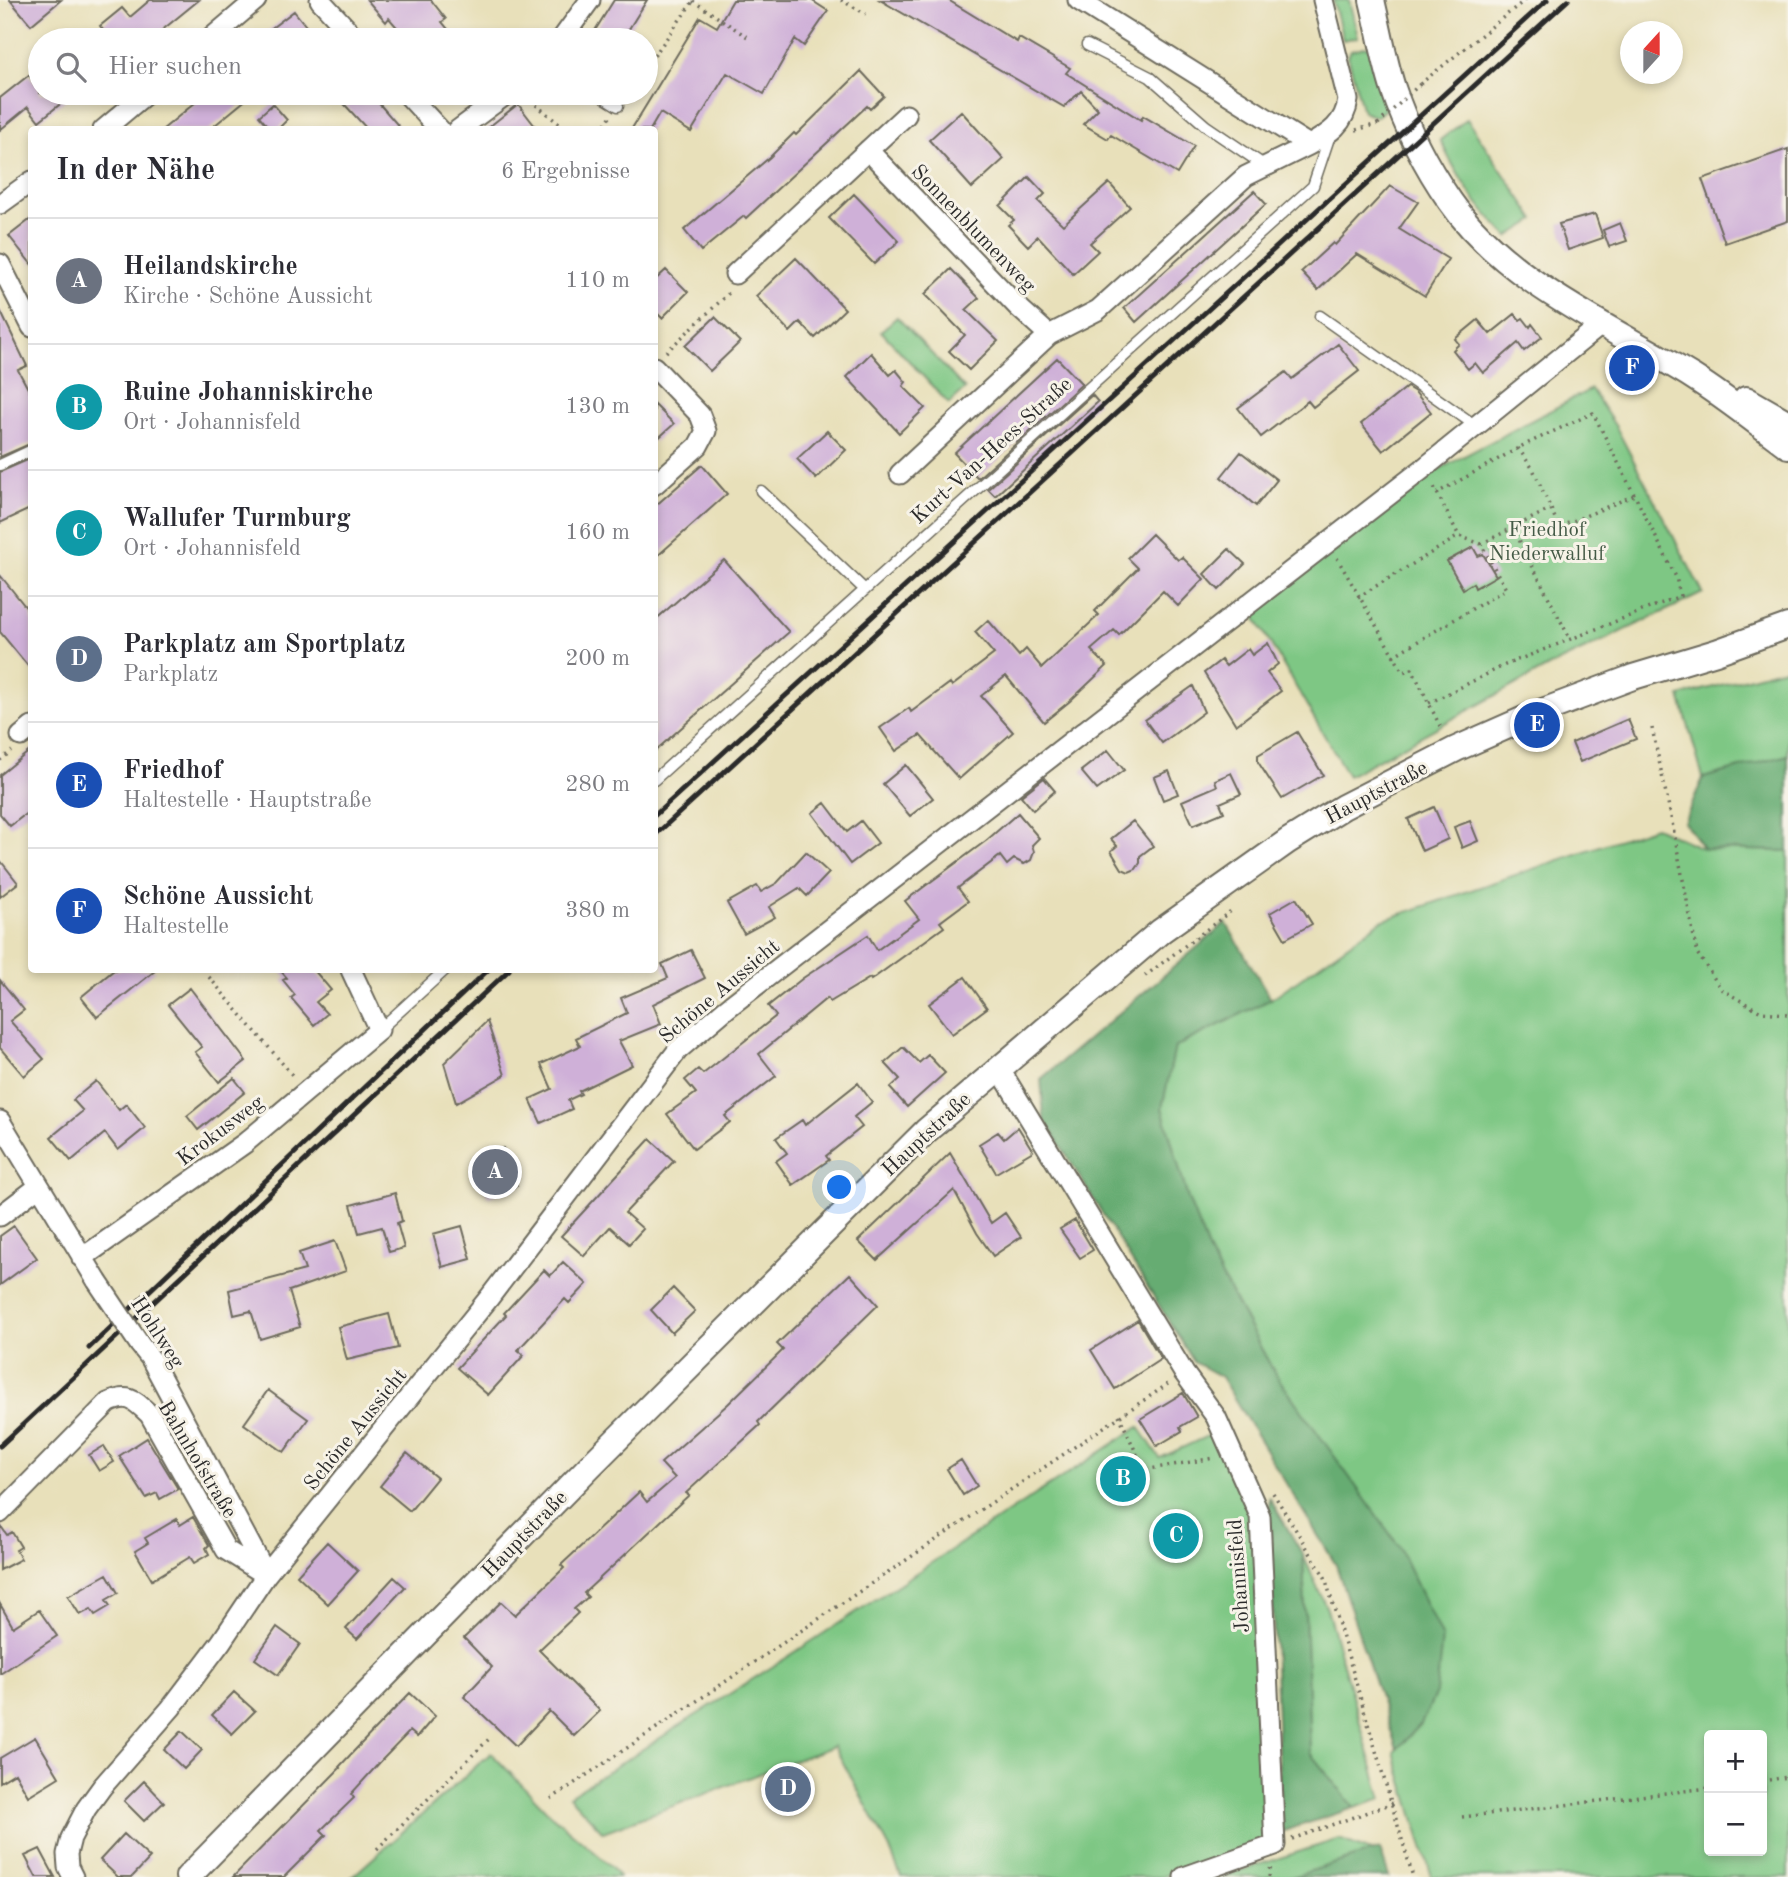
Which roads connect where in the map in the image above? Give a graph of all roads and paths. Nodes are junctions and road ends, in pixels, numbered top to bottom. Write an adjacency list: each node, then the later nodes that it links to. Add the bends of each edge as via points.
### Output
1 (256, 0): 11 (street)
2 (320, 0): 12 (street)
3 (590, 0): 13 (street)
4 (841, 0): 10 (path)
5 (1078, 0): 28 (street)
6 (1323, 0): 27 (street, via 1348,100 1347,111)
7 (1372, 0): 37 (street, via 1392,86 1450,202 1509,265)
8 (1525, 0): 22 (path, bridge)
9 (693, 1): 14 (path); 16 (path)
10 (866, 14)
11 (223, 28)
12 (346, 28)
13 (570, 28)
14 (749, 38)
15 (1087, 45): 30 (lane, via 1150,77 1206,126)
16 (658, 50)
17 (133, 105): 23 (street)
18 (417, 105): 24 (street)
19 (492, 105): 25 (street)
20 (536, 105): 26 (path)
21 (906, 115): 29 (street)
22 (1378, 124)
23 (108, 126)
24 (436, 126)
25 (463, 126)
26 (562, 126)
27 (1330, 133): 28 (street); 58 (lane, Kurt-Van-Hees-Straße, via 1313,186)
28 (1309, 145): 30 (street)
29 (869, 150): 34 (street); 38 (street, Sonnenblumenweg)
30 (1265, 166): 38 (street, via 1246,176 1098,310)
31 (28, 184): 32 (street)
32 (0, 204)
33 (0, 264): 36 (street)
34 (735, 274): 39 (path, via 730,293)
35 (1320, 316): 42 (lane)
36 (28, 319)
37 (1602, 324): 40 (street); 42 (street, Schöne Aussicht)
38 (1049, 335): 48 (street)
39 (659, 360): 49 (street, via 700,415 706,431 698,446)
40 (1696, 379): 41 (street); 43 (street)
41 (1788, 423)
42 (1476, 426): 47 (street, Schöne Aussicht)
43 (1788, 446)
44 (1518, 448): 51 (path); 52 (path, via 1593,413); 53 (path, via 1534,469)
45 (28, 452): 46 (lane)
46 (0, 465)
47 (1424, 468): 51 (path); 56 (street, Schöne Aussicht)
48 (900, 474)
49 (658, 481)
50 (761, 491): 58 (lane)
51 (1437, 493): 55 (path)
52 (1635, 495): 53 (path, via 1559,527); 61 (path, via 1676,577 1680,596)
53 (1550, 509): 54 (path)
54 (1513, 528): 57 (path); 61 (path)
55 (1459, 536): 57 (path); 59 (path)
56 (1328, 541): 59 (path); 85 (street, Schöne Aussicht, via 678,1050 489,1298)
57 (1481, 544): 62 (path, via 1506,589)
58 (865, 590): 66 (lane, Kurt-Van-Hees-Straße)
59 (1358, 597): 62 (path)
60 (1786, 626): 74 (street, Hauptstraße, via 1540,712 1343,807 1161,931)
61 (1570, 639): 63 (path)
62 (1393, 656): 63 (path, via 1403,673 1412,669)
63 (1429, 702): 65 (path)
64 (1652, 728): 72 (path, via 1697,953 1722,990 1761,1012)
65 (1441, 729)
66 (658, 776)
67 (1233, 909): 71 (path)
68 (352, 973): 73 (street)
69 (442, 973): 73 (lane)
70 (209, 977): 75 (path)
71 (1136, 983)
72 (1788, 1014)
73 (379, 1030): 75 (street, Krokusweg)
74 (999, 1068): 80 (street, Johannisfeld); 96 (street, Hauptstraße, via 926,1131 590,1466)
75 (306, 1091): 79 (street, Krokusweg, via 245,1143)
76 (0, 1121): 77 (street, Hohlweg)
77 (38, 1187): 78 (street); 79 (street, Hohlweg)
78 (0, 1216)
79 (82, 1258): 85 (street, Hohlweg, bridge, via 151,1359)
80 (1184, 1373): 81 (path); 82 (street, Johannisfeld, via 1216,1417)
81 (1119, 1415): 82 (path, via 1144,1470); 90 (path)
82 (1232, 1455): 93 (street, Johannisfeld, via 1260,1516)
83 (1268, 1485): 91 (path, via 1325,1577)
84 (0, 1513): 85 (street, Bahnhofstraße, via 108,1403 120,1397 134,1400 150,1415 226,1550)
85 (266, 1575): 95 (street, Schöne Aussicht, via 179,1697 86,1809 66,1854)
86 (489, 1740): 94 (path)
87 (1788, 1777): 88 (path)
88 (1767, 1780)
89 (1704, 1789): 92 (path)
90 (551, 1799)
91 (1393, 1803): 93 (path); 98 (path)
92 (1462, 1816)
93 (1275, 1845): 97 (street)
94 (377, 1849)
95 (74, 1877)
96 (188, 1877)
97 (1184, 1877)
98 (1413, 1877)

